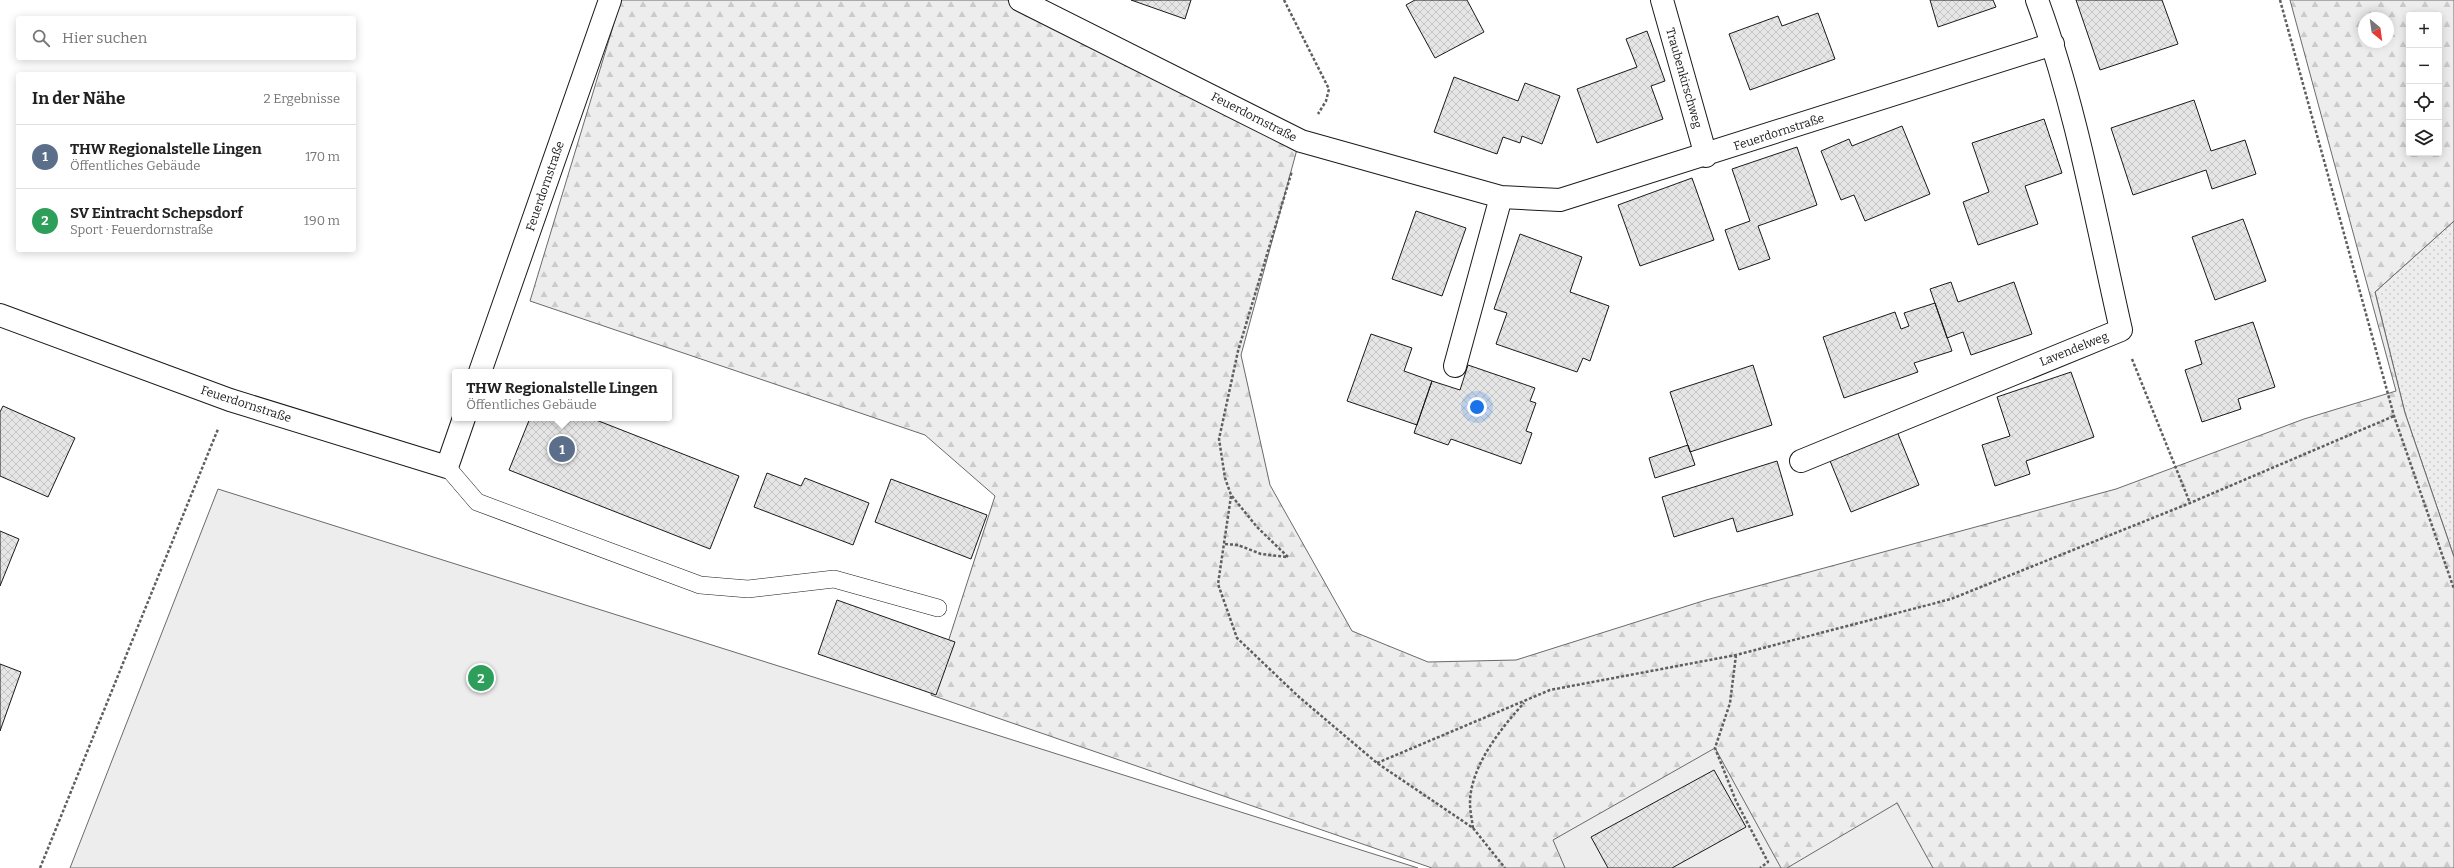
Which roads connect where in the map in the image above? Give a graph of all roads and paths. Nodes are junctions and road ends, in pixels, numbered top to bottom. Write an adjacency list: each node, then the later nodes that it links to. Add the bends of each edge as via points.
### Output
1 (610, 0): 14 (street, Feuerdornstraße)
2 (1020, 0): 8 (street, Feuerdornstraße)
3 (1284, 0): 8 (path, via 1329,89 1326,102)
4 (1662, 0): 9 (street, Traubenkirschweg)
5 (2037, 0): 7 (street, Lavendelweg)
6 (2280, 0): 16 (path)
7 (2053, 44): 9 (street, Feuerdornstraße); 12 (street, Lavendelweg)
8 (1301, 141): 10 (street, Feuerdornstraße); 20 (path, via 1238,351 1219,439 1225,478)
9 (1706, 156): 10 (street, Feuerdornstraße, via 1560,200)
10 (1502, 197): 13 (street)
11 (0, 315): 15 (street, Feuerdornstraße)
12 (2120, 330): 18 (street, Lavendelweg); 21 (path)
13 (1455, 366)
14 (481, 369)
15 (230, 400): 19 (street, Feuerdornstraße); 29 (path)
16 (2394, 416): 21 (path); 23 (path)
17 (463, 421): 19 (street)
18 (1801, 461)
19 (447, 467): 24 (lane, via 477,502 700,585 748,589 834,579)
20 (1231, 495): 22 (path); 22 (path, via 1257,527 1288,557 1261,554 1238,545)
21 (2190, 503): 25 (path, via 1951,599)
22 (1225, 544): 27 (path, via 1218,584 1237,638 1299,697)
23 (2454, 589)
24 (938, 608)
25 (1736, 655): 26 (path, via 1550,690); 31 (path, via 1730,703 1715,748 1736,801 1768,862)
26 (1526, 701): 27 (path); 28 (path, via 1501,728 1478,768 1470,803)
27 (1378, 763): 28 (path)
28 (1473, 828): 30 (path)
29 (40, 868)
30 (1505, 868)
31 (1760, 868)

